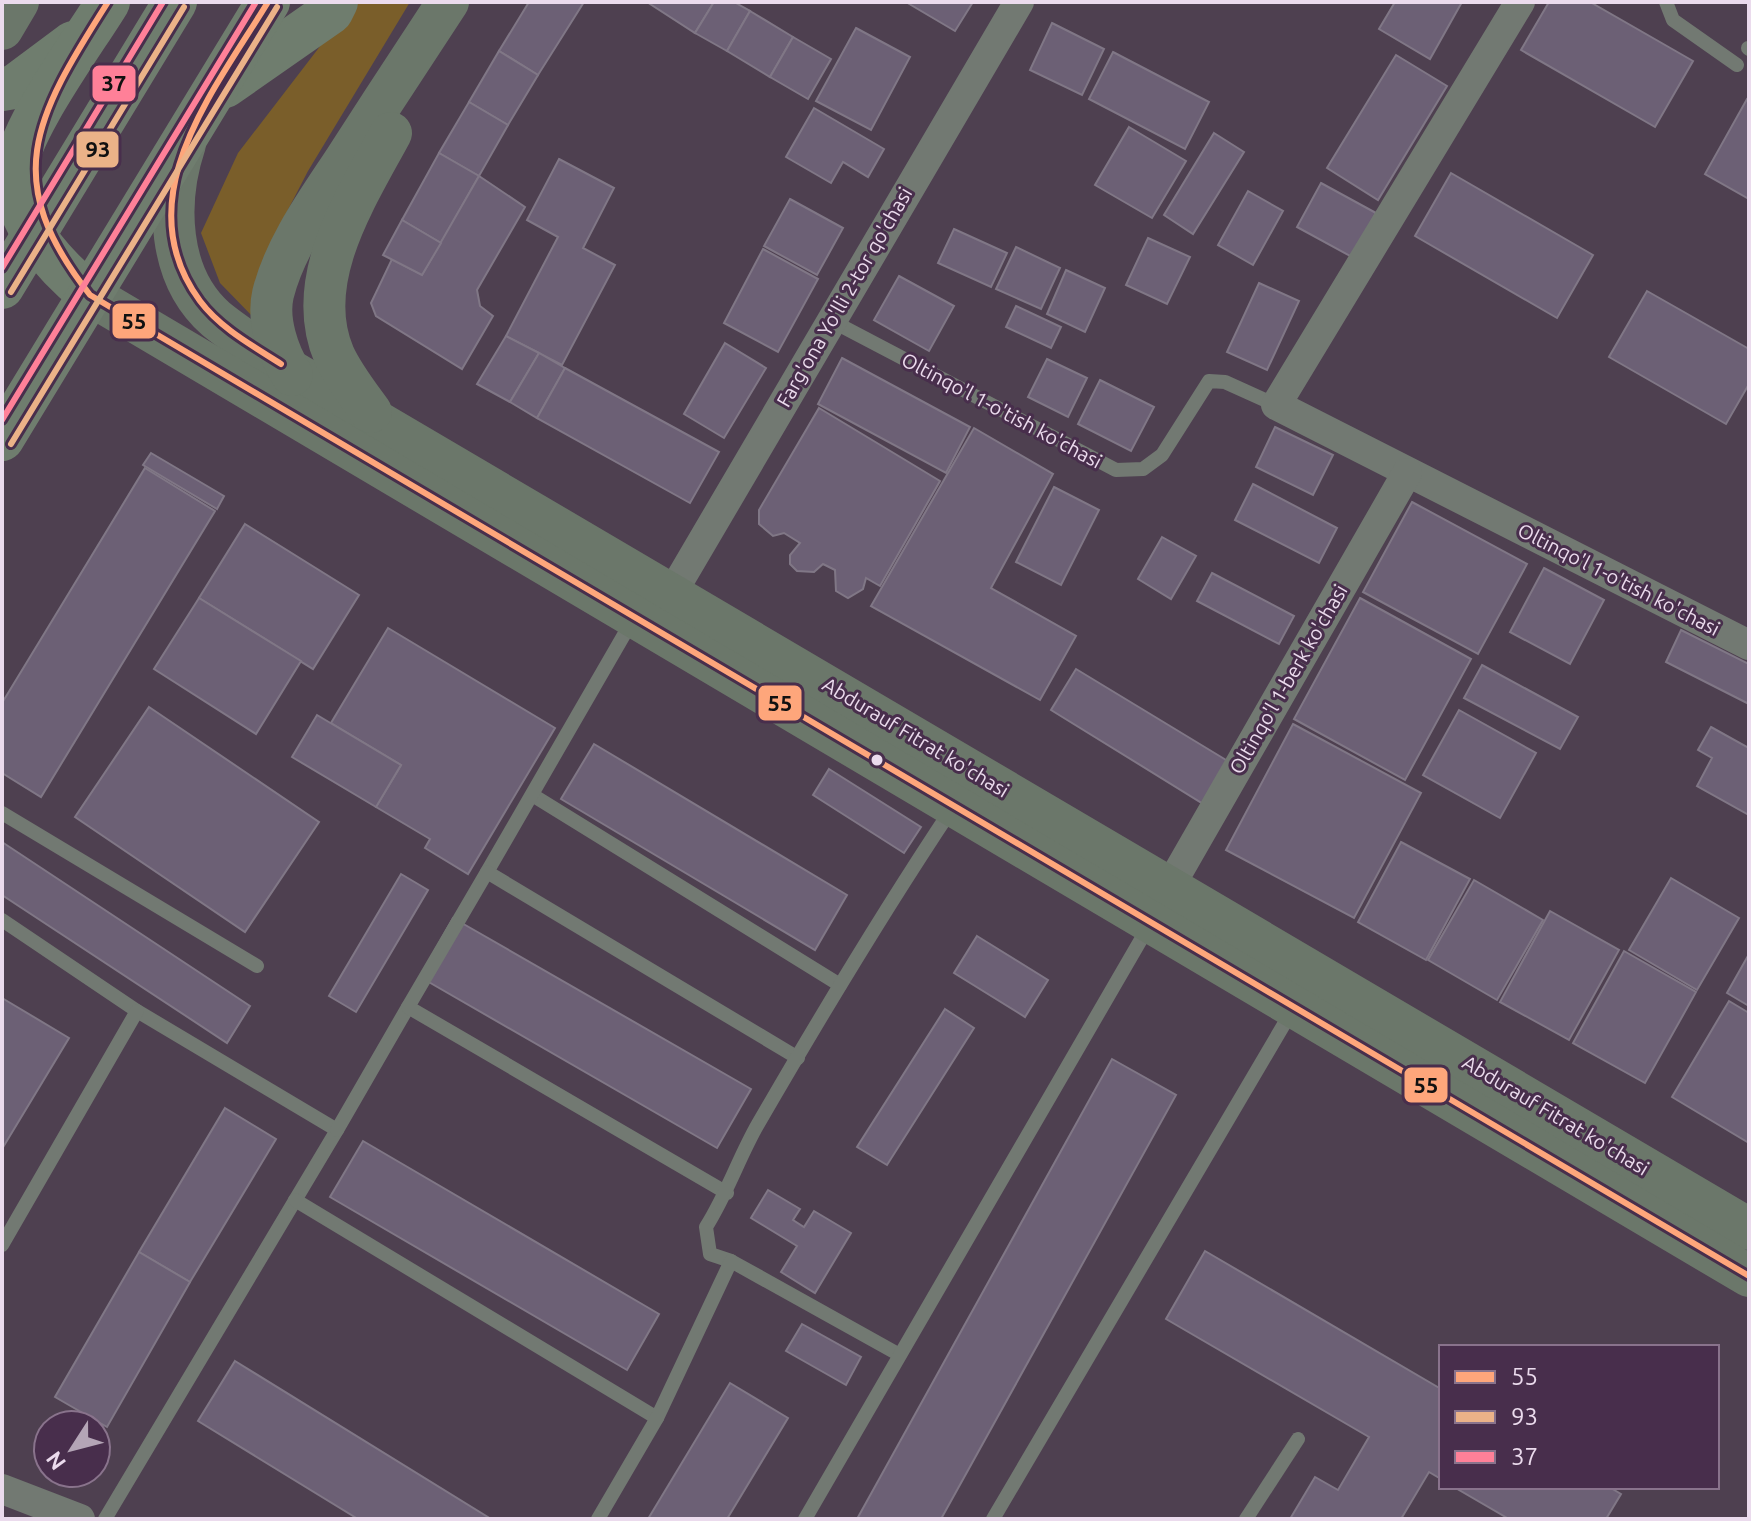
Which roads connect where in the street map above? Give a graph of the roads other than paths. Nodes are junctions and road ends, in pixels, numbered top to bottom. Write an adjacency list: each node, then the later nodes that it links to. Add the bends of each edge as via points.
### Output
1 (18, 2): 11 (main road)
2 (175, 2): 16 (main road)
3 (268, 2): 14 (main road)
4 (336, 2): 14 (main road, via 331,12)
5 (448, 2): 20 (main road, via 320,198 280,274 272,316)
6 (463, 2): 22 (main road, via 370,172 327,274 323,307 330,343)
7 (1019, 2): 19 (street, Farg'ona Yo'lli 2-tor qo'chasi)
8 (1520, 2): 21 (street)
9 (1666, 2): 12 (lane, via 1673,20)
10 (100, 14): 13 (main road, via 14,87); 16 (main road, via 34,122 16,164 19,200)
11 (2, 29)
12 (1737, 65)
13 (2, 89)
14 (213, 94): 15 (main road)
15 (189, 132): 18 (main road); 20 (main road, Abdurauf Fitrat ko'chasi, via 173,211 175,238 191,289 216,318)
16 (35, 234): 17 (main road); 18 (main road)
17 (2, 287)
18 (90, 295): 23 (main road); 24 (main road, Abdurauf Fitrat ko'chasi)
19 (830, 320): 21 (lane, Oltinqo'l 1-o'tish ko'chasi, via 1116,470 1143,469 1162,455 1209,381 1225,382); 26 (street, Farg'ona Yo'lli 2-tor qo'chasi)
20 (288, 369): 22 (main road, Abdurauf Fitrat ko'chasi); 24 (main road)
21 (1276, 405): 25 (street, Oltinqo'l 1-o'tish ko'chasi)
22 (374, 417): 26 (main road, Abdurauf Fitrat ko'chasi)
23 (2, 439)
24 (333, 440): 26 (main road, Abdurauf Fitrat ko'chasi)
25 (1407, 473): 27 (street, Oltinqo'l 1-o'tish ko'chasi); 32 (street, Oltinqo'l 1-berk ko'chasi)
26 (653, 613): 28 (lane); 29 (main road, Abdurauf Fitrat ko'chasi); 32 (main road, Abdurauf Fitrat ko'chasi)
27 (1749, 645)
28 (534, 796): 31 (lane); 35 (lane)
29 (954, 806): 32 (main road, Abdurauf Fitrat ko'chasi); 35 (lane)
30 (2, 813): 34 (lane)
31 (487, 872): 36 (lane); 39 (lane)
32 (1160, 904): 37 (main road, Abdurauf Fitrat ko'chasi); 43 (main road, Abdurauf Fitrat ko'chasi); 47 (lane)
33 (2, 920): 38 (lane)
34 (257, 966)
35 (840, 985): 39 (lane)
36 (408, 1007): 40 (lane); 41 (lane)
37 (1294, 1007): 46 (main road, Abdurauf Fitrat ko'chasi); 55 (lane)
38 (137, 1011): 40 (lane); 44 (lane)
39 (798, 1058): 41 (lane, via 756,1128)
40 (337, 1130): 42 (lane)
41 (727, 1193): 45 (lane, via 706,1227 710,1254)
42 (295, 1200): 48 (lane); 52 (lane)
43 (1749, 1229)
44 (2, 1245)
45 (731, 1261): 47 (lane); 48 (lane)
46 (1749, 1276)
47 (898, 1354): 54 (lane)
48 (657, 1418): 53 (lane)
49 (1298, 1439): 56 (lane)
50 (2, 1489): 51 (street)
51 (80, 1519)
52 (105, 1519)
53 (598, 1519)
54 (805, 1519)
55 (993, 1519)
56 (1246, 1519)

